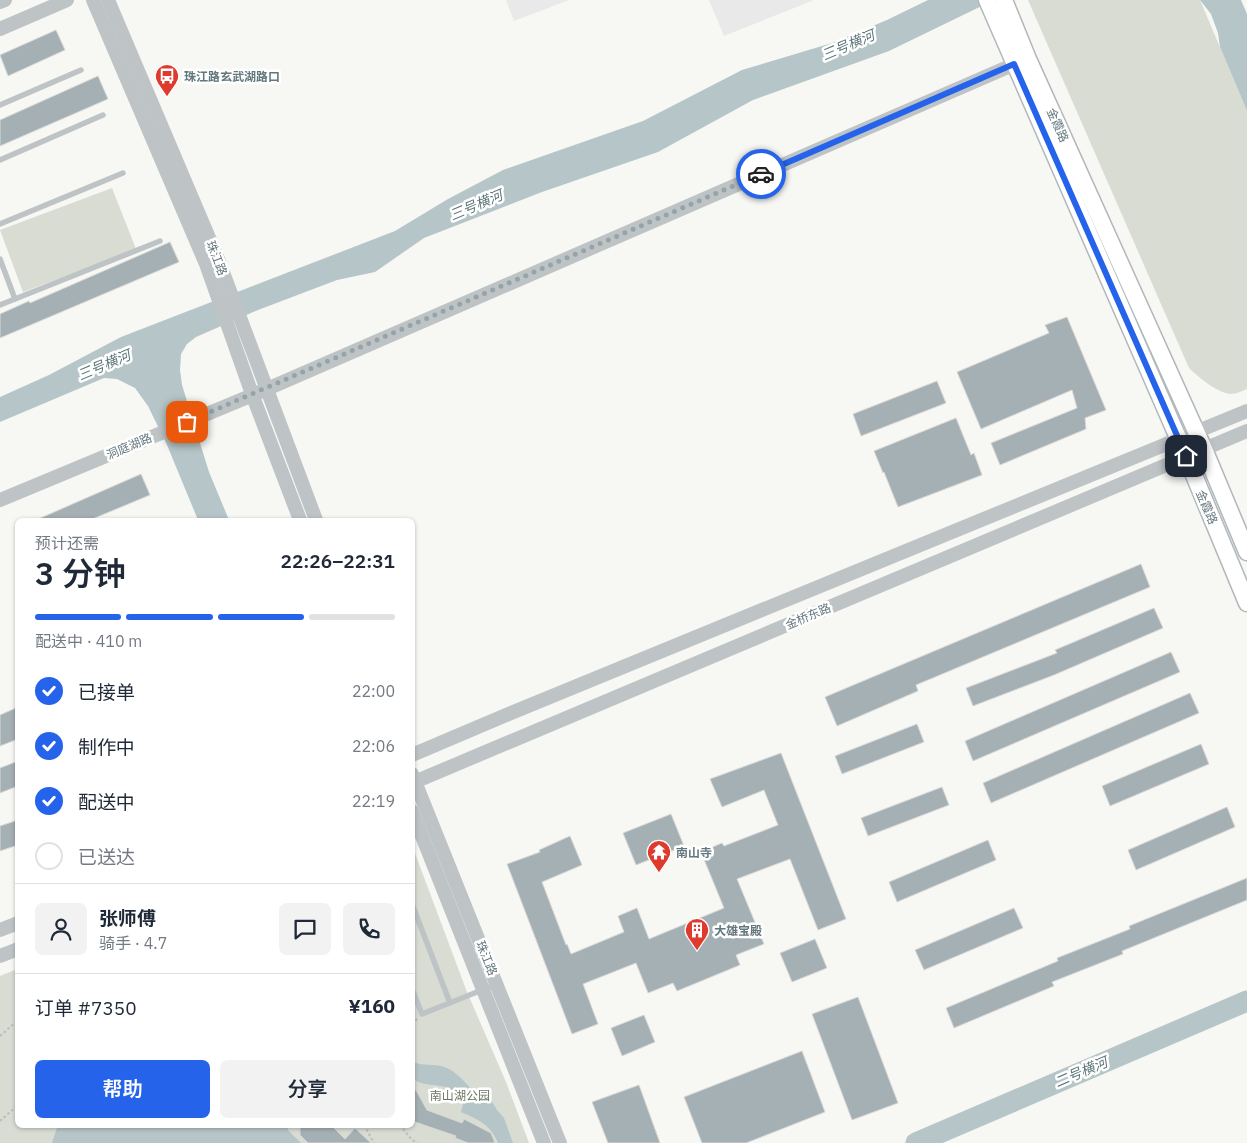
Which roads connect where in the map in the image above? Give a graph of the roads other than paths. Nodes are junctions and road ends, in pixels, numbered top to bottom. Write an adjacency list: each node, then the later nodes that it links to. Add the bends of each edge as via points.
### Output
1 (4, 0): 6 (street)
2 (67, 0): 8 (street)
3 (92, 0): 18 (street, 珠江路)
4 (108, 0): 18 (street, 珠江路, via 218,259)
5 (987, 0): 7 (main road, 金霞路)
6 (0, 2)
7 (1001, 8): 9 (main road, 金霞路)
8 (0, 29)
9 (1021, 62): 21 (street, 洞庭湖路); 25 (main road, 金霞路); 26 (main road, 金霞路)
10 (81, 70): 11 (lane)
11 (0, 105)
12 (102, 115): 13 (lane)
13 (0, 160)
14 (123, 173): 15 (lane)
15 (0, 224)
16 (160, 241): 19 (lane)
17 (0, 259): 19 (lane)
18 (220, 285): 21 (street, 珠江路, via 243,326); 22 (street, 珠江路, via 229,331)
19 (15, 299): 20 (lane)
20 (0, 305)
21 (267, 388): 22 (street, 洞庭湖路); 31 (street, 珠江路)
22 (252, 394): 29 (street, 洞庭湖路); 30 (street, 珠江路)
23 (1247, 411): 25 (street, 金桥东路)
24 (1247, 431): 27 (street, 金桥东路)
25 (1197, 433): 26 (street, 金桥东路); 27 (main road, 金霞路)
26 (1178, 439): 28 (main road, 金霞路); 34 (street, 金桥东路)
27 (1204, 449): 28 (street, 金桥东路); 32 (main road, 金霞路)
28 (1186, 456): 33 (main road, 金霞路); 35 (street, 金桥东路)
29 (0, 500)
30 (299, 518)
31 (315, 518)
32 (1247, 552)
33 (1247, 603)
34 (415, 754)
35 (415, 779)
36 (415, 781): 43 (street, 珠江路)
37 (415, 819): 46 (street, 珠江路)
38 (415, 912): 45 (lane)
39 (15, 923): 40 (street)
40 (0, 930)
41 (15, 950): 42 (street)
42 (0, 956)
43 (497, 984): 45 (lane); 47 (street, 珠江路)
44 (415, 996): 45 (lane, via 422,1014)
45 (450, 1003)
46 (544, 1143)
47 (560, 1143)

